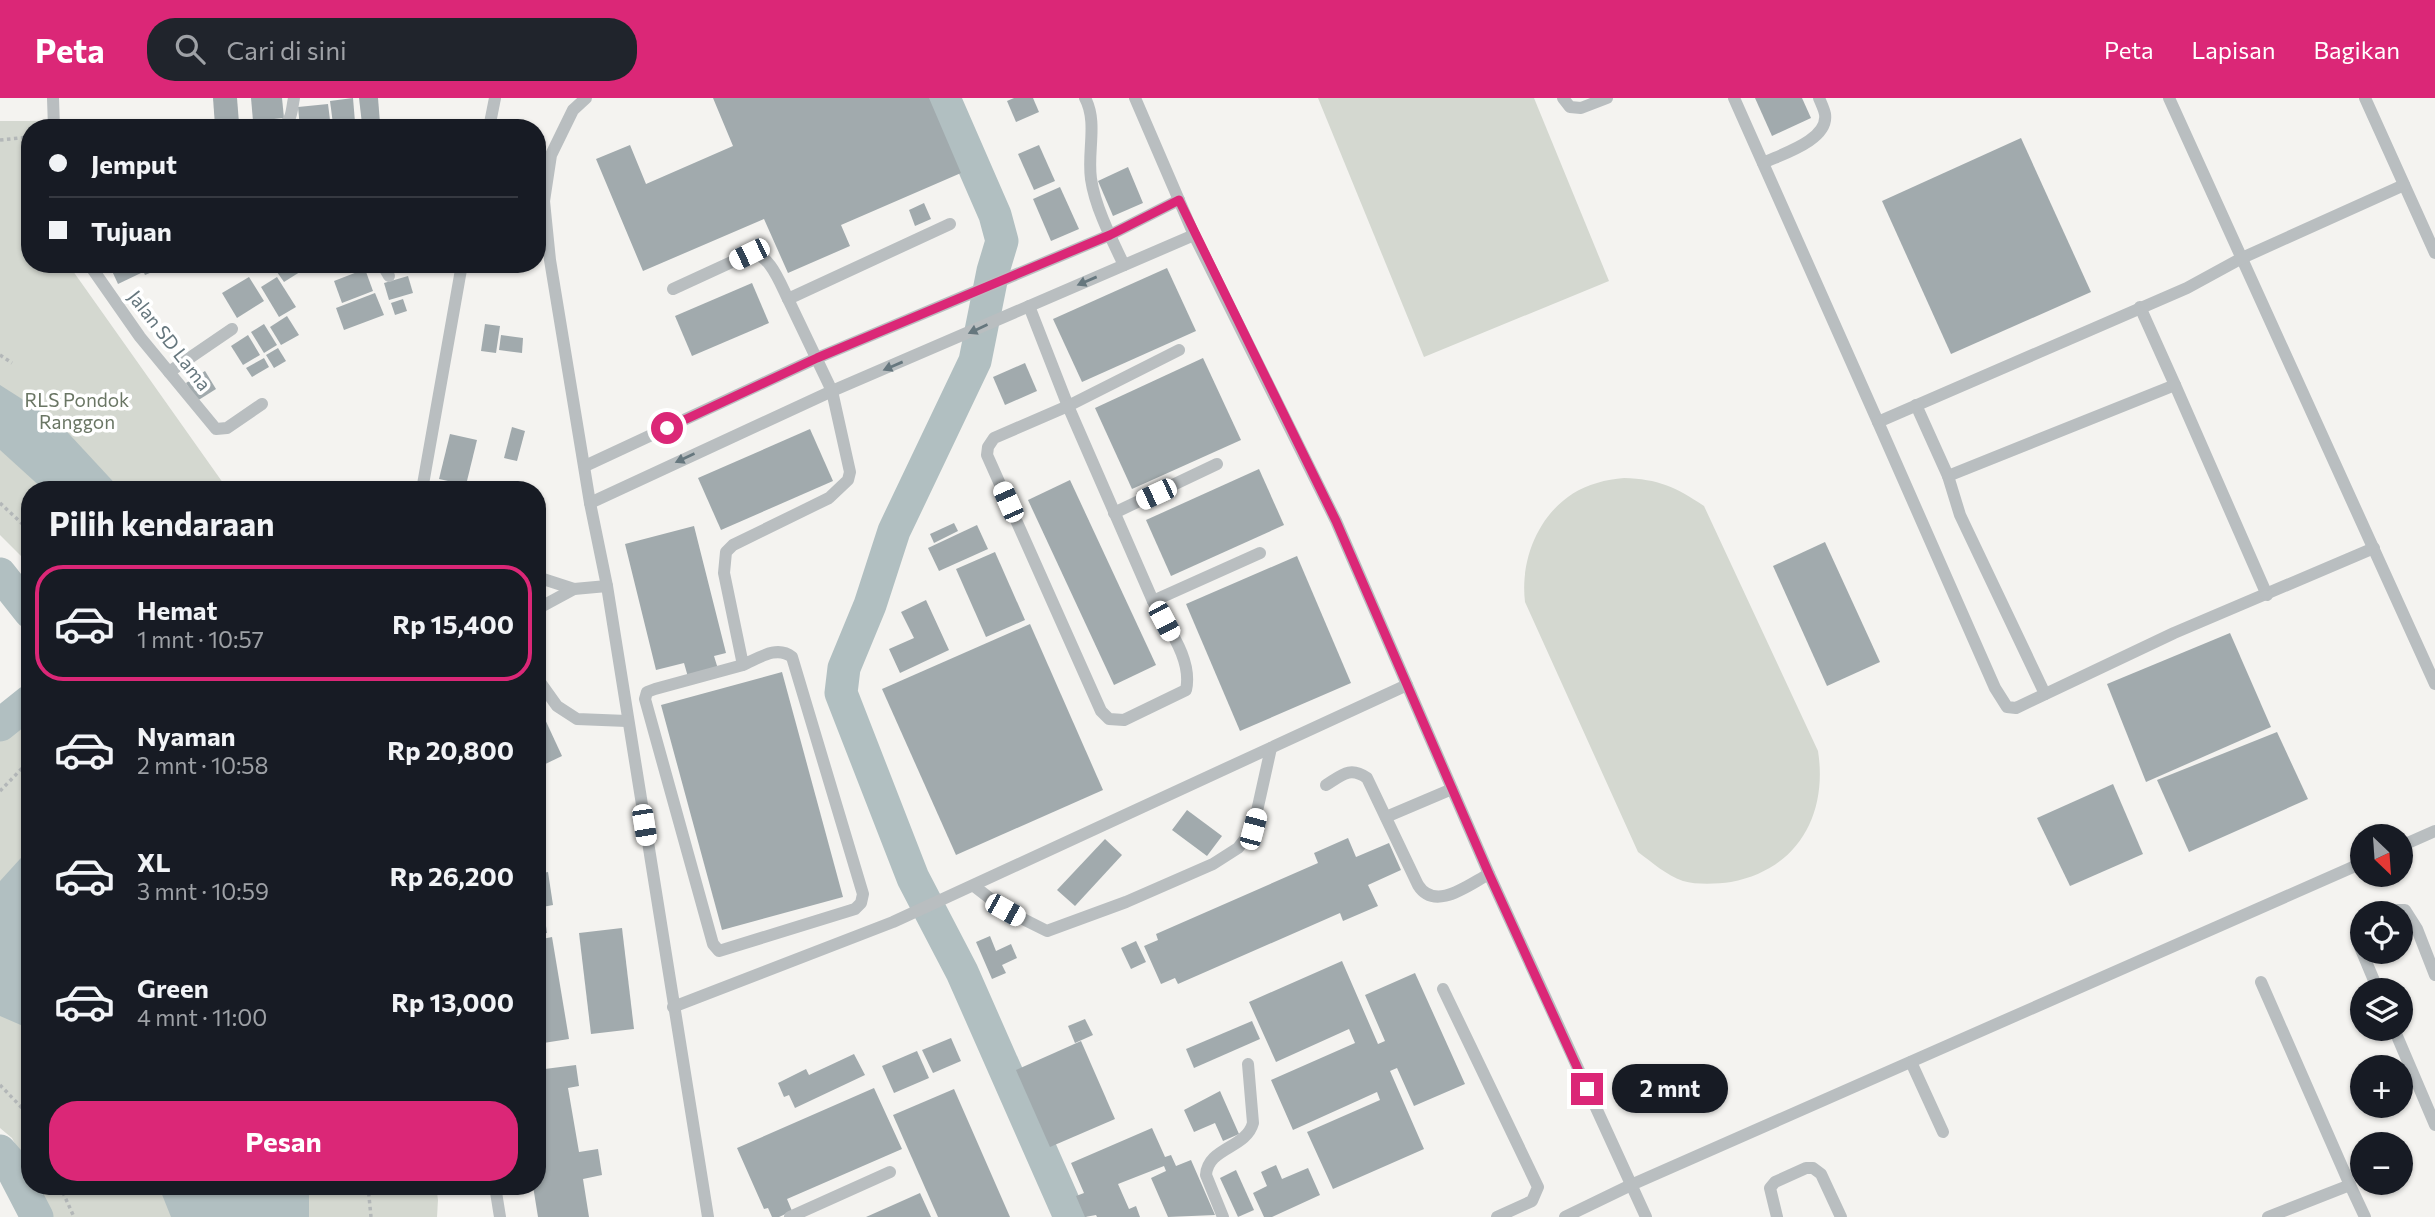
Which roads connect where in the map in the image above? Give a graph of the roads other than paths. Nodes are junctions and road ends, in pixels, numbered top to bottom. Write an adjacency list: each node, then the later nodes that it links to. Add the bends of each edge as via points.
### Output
1 (53, 98): 13 (street)
2 (294, 98): 14 (street)
3 (495, 98): 15 (street)
4 (586, 98): 18 (street, via 573,110 551,155)
5 (1085, 98): 22 (street, via 1092,114 1091,181)
6 (1135, 98): 19 (street)
7 (1563, 98): 8 (street, via 1570,107 1581,108)
8 (1607, 98)
9 (1734, 98): 16 (street)
10 (1819, 98): 16 (street, via 1826,115 1814,139)
11 (2169, 98): 25 (street)
12 (2365, 98): 17 (street)
13 (54, 119)
14 (291, 119)
15 (491, 119)
16 (1763, 163): 42 (street)
17 (2404, 185): 24 (street); 25 (street)
18 (546, 188)
19 (1179, 200): 22 (street); 23 (street)
20 (546, 221): 44 (street)
21 (950, 224): 30 (street)
22 (1110, 235): 26 (street); 35 (street)
23 (1194, 235): 26 (street); 59 (street, via 1336,521)
24 (2435, 254)
25 (2242, 258): 32 (street); 49 (street)
26 (1124, 265): 31 (street, one-way to 31)
27 (95, 273): 36 (street, Jalan SD Lama)
28 (460, 273): 46 (street)
29 (673, 289): 30 (street, via 755,253 769,264)
30 (788, 299): 35 (street)
31 (1028, 306): 38 (street, one-way to 38); 41 (street)
32 (2140, 307): 37 (street); 40 (street)
33 (232, 329): 36 (street)
34 (1179, 350): 41 (street)
35 (817, 358): 38 (street); 44 (street)
36 (169, 372): 39 (street, Jalan SD Lama, via 216,429 227,428)
37 (2175, 385): 45 (street); 54 (street)
38 (832, 391): 47 (street, one-way to 47); 57 (street, via 848,480 830,498 726,552 724,573)
39 (262, 404)
40 (1916, 405): 42 (street); 45 (street)
41 (1068, 406): 48 (street); 55 (street, via 994,438 987,455 1101,711 1109,719 1124,720 1186,690 1185,661)
42 (1878, 422): 61 (street, via 2001,700 2016,708)
43 (1217, 464): 48 (street)
44 (585, 466): 47 (street)
45 (1948, 476): 61 (street, via 1960,515)
46 (424, 481)
47 (590, 503): 52 (street)
48 (1114, 513): 55 (street)
49 (2374, 548): 54 (street); 58 (street)
50 (1261, 553): 55 (street)
51 (546, 580): 53 (street)
52 (607, 586): 53 (street); 62 (street)
53 (573, 589): 56 (street)
54 (2267, 595): 61 (street)
55 (1153, 601)
56 (546, 604)
57 (743, 665): 57 (street, via 773,652 792,657 863,894 855,909 719,951 713,944 645,699 647,692)
58 (2435, 684)
59 (1407, 685): 63 (street); 65 (street)
60 (546, 690): 62 (street, via 557,706 577,719)
61 (2045, 694)
62 (627, 721): 76 (street)
63 (1271, 748): 71 (street); 71 (street, via 1253,829 1238,848 1213,864 1047,931 1005,910)
64 (1325, 785): 66 (street, via 1348,772 1358,772 1367,778)
65 (1452, 789): 66 (street); 70 (street)
66 (1386, 817): 70 (street, via 1418,885 1429,897 1441,898)
67 (2435, 831): 68 (street)
68 (2413, 841)
69 (2350, 868): 78 (street)
70 (1489, 874): 83 (street)
71 (974, 886): 76 (street)
72 (2413, 923): 73 (street)
73 (2435, 975)
74 (2262, 982): 84 (street)
75 (1443, 989): 91 (street, via 1538,1187 1532,1201)
76 (673, 1007): 88 (street)
77 (2399, 1041): 80 (street)
78 (1911, 1062): 81 (street); 83 (street)
79 (1248, 1064): 90 (street, via 1251,1130 1212,1158 1206,1168)
80 (2435, 1125)
81 (1943, 1132)
82 (890, 1172): 89 (street)
83 (1631, 1185): 92 (street); 93 (street)
84 (2350, 1185): 96 (street)
85 (496, 1195): 87 (street)
86 (2355, 1195): 97 (street)
87 (500, 1217)
88 (708, 1217)
89 (790, 1217)
90 (1223, 1217)
91 (1497, 1217)
92 (1565, 1217)
93 (1646, 1217)
94 (1777, 1217): 95 (street, via 1770,1188 1806,1168 1821,1174)
95 (1841, 1217)
96 (2268, 1217)
97 (2365, 1217)

